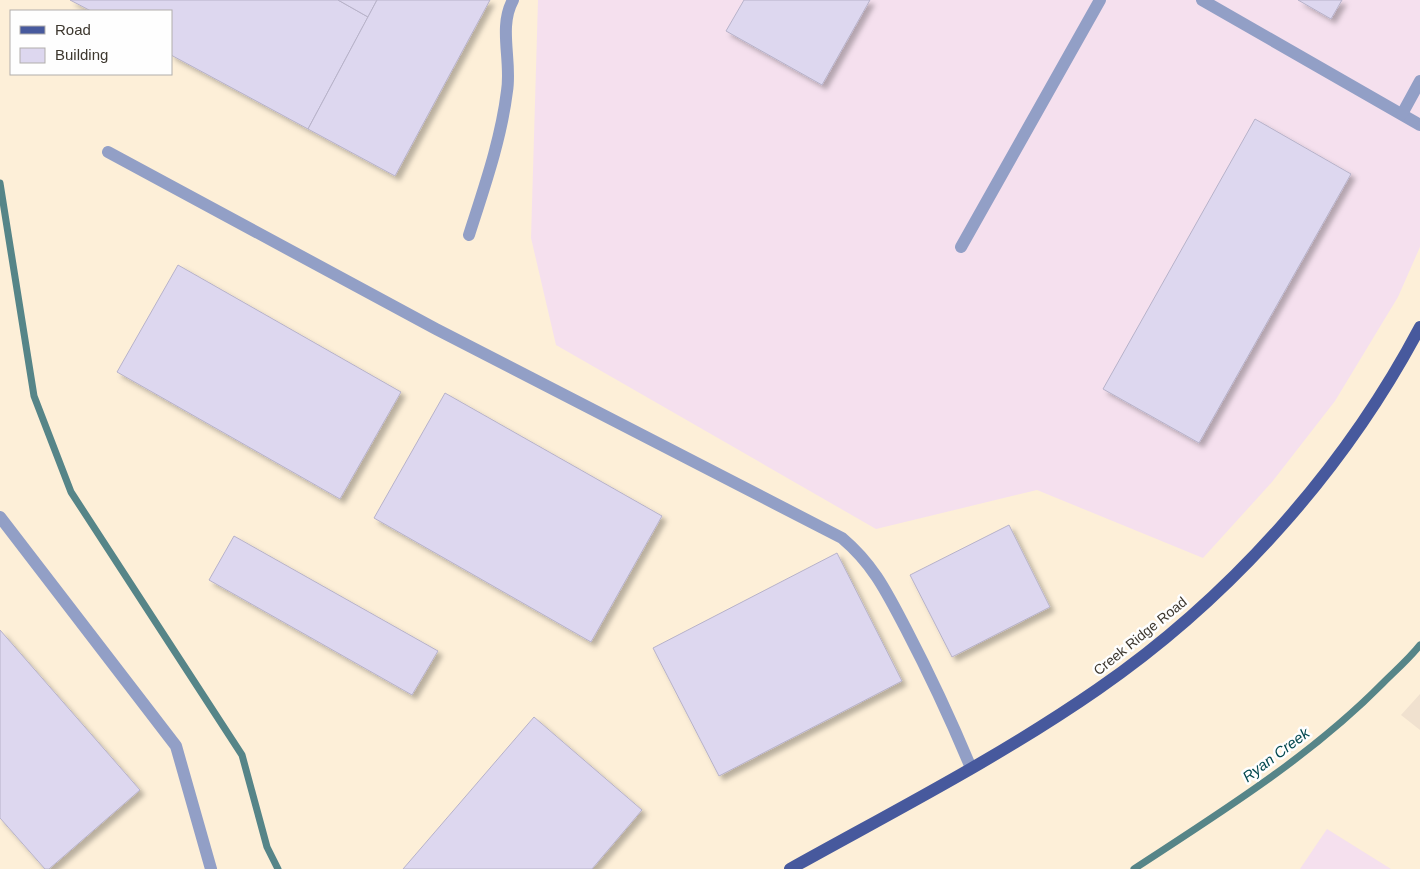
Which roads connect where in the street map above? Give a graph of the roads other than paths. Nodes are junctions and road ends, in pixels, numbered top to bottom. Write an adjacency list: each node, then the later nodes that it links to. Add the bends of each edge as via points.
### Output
1 (513, 0): 8 (lane, via 506,12 508,90 487,180)
2 (1100, 0): 9 (lane)
3 (1202, 0): 5 (lane)
4 (1420, 81): 5 (lane)
5 (1402, 114): 6 (lane)
6 (1420, 125)
7 (108, 152): 12 (lane, via 436,329 842,538 868,562 886,591 940,693)
8 (469, 235)
9 (961, 247)
10 (1420, 327): 12 (main road, Creek Ridge Road, via 1380,396 1344,448 1263,544 1218,590 1183,623 1099,688)
11 (0, 517): 13 (lane, via 176,746)
12 (972, 768): 14 (main road, Creek Ridge Road)
13 (211, 869)
14 (790, 869)

